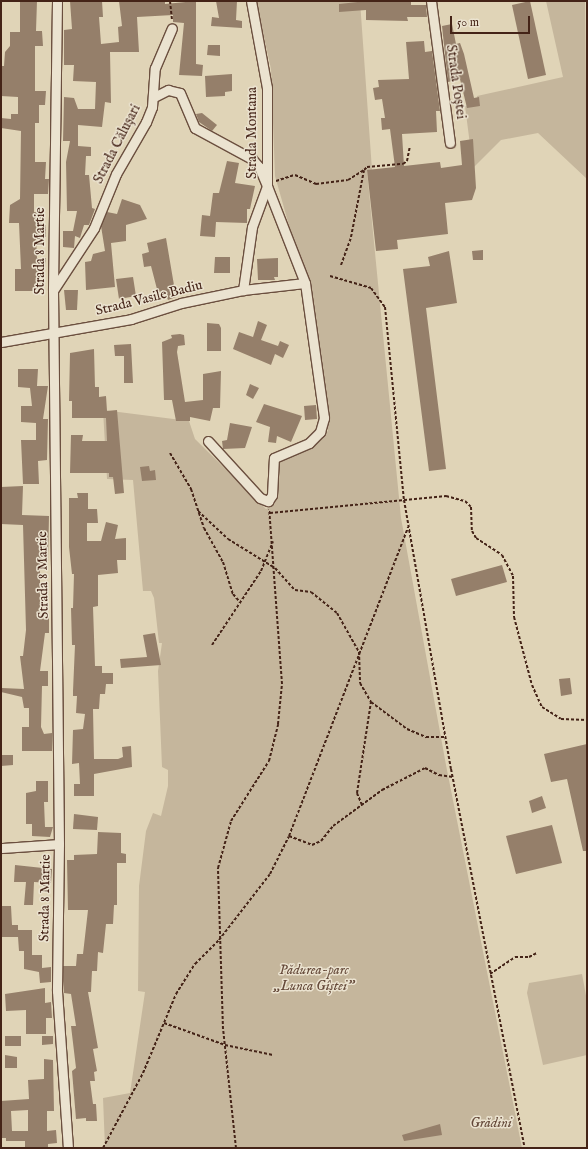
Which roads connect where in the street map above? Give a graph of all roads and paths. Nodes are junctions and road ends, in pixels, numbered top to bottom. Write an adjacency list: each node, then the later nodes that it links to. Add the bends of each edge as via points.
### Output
1 (57, 1): 14 (street, Strada 8 Martie)
2 (170, 1): 5 (path)
3 (251, 1): 10 (street, Strada Montana, via 267,88)
4 (431, 1): 7 (street, Strada Poștei)
5 (172, 28): 6 (street, Strada Călușari, via 155,68)
6 (154, 97): 10 (street, via 168,90 180,93 195,128 252,159 259,166); 14 (street, Strada Călușari, via 146,122 116,174 94,228)
7 (450, 142)
8 (410, 146): 9 (path, via 407,161 403,164 367,167)
9 (364, 170): 10 (path, via 348,180 316,184 295,175 286,176); 11 (path, via 351,237)
10 (266, 186): 13 (street, Strada Montana); 15 (street, via 252,228)
11 (340, 265)
12 (330, 276): 20 (path, via 371,288 385,307)
13 (305, 283): 15 (street, Strada Vasile Badiu); 21 (street, Strada Montana, via 324,418 320,432 309,443 274,458 272,495)
14 (53, 290): 16 (street, Strada 8 Martie)
15 (243, 290): 16 (street, Strada Vasile Badiu, via 181,303 131,319)
16 (54, 335): 17 (street, Strada Vasile Badiu); 37 (street, Strada 8 Martie)
17 (1, 342)
18 (208, 441): 21 (street, via 260,498)
19 (170, 453): 22 (path, via 190,489)
20 (404, 500): 23 (path); 24 (path); 32 (path, via 455,497 471,507 472,531 476,538 502,555 513,576 514,617 532,685 542,707 561,719)
21 (268, 501): 23 (path)
22 (198, 511): 26 (path, via 228,538); 28 (path, via 223,562 232,594)
23 (270, 513): 25 (path)
24 (408, 526): 30 (path); 33 (path)
25 (274, 540): 26 (path); 27 (path)
26 (265, 561): 27 (path); 28 (path)
27 (275, 568): 30 (path, via 294,590 311,592 337,613); 39 (path, via 282,684 278,724 269,761 231,821 218,868)
28 (240, 602): 29 (path)
29 (212, 645)
30 (360, 652): 31 (path, via 360,683); 36 (path)
31 (371, 702): 33 (path, via 407,729 426,737); 35 (path, via 357,793)
32 (587, 720)
33 (446, 737): 34 (path)
34 (453, 777): 35 (path, via 439,775 425,768); 41 (path)
35 (362, 805): 36 (path, via 312,845)
36 (289, 836): 39 (path, via 270,874)
37 (59, 844): 38 (street); 45 (street, Strada 8 Martie, via 57,991)
38 (1, 848)
39 (219, 940): 42 (path, via 195,964 176,994); 43 (path)
40 (537, 953): 41 (path, via 529,957 515,957)
41 (490, 974): 48 (path)
42 (164, 1023): 43 (path); 46 (path, via 140,1079)
43 (225, 1045): 44 (path); 47 (path)
44 (273, 1055)
45 (68, 1148)
46 (103, 1148)
47 (236, 1148)
48 (525, 1148)

